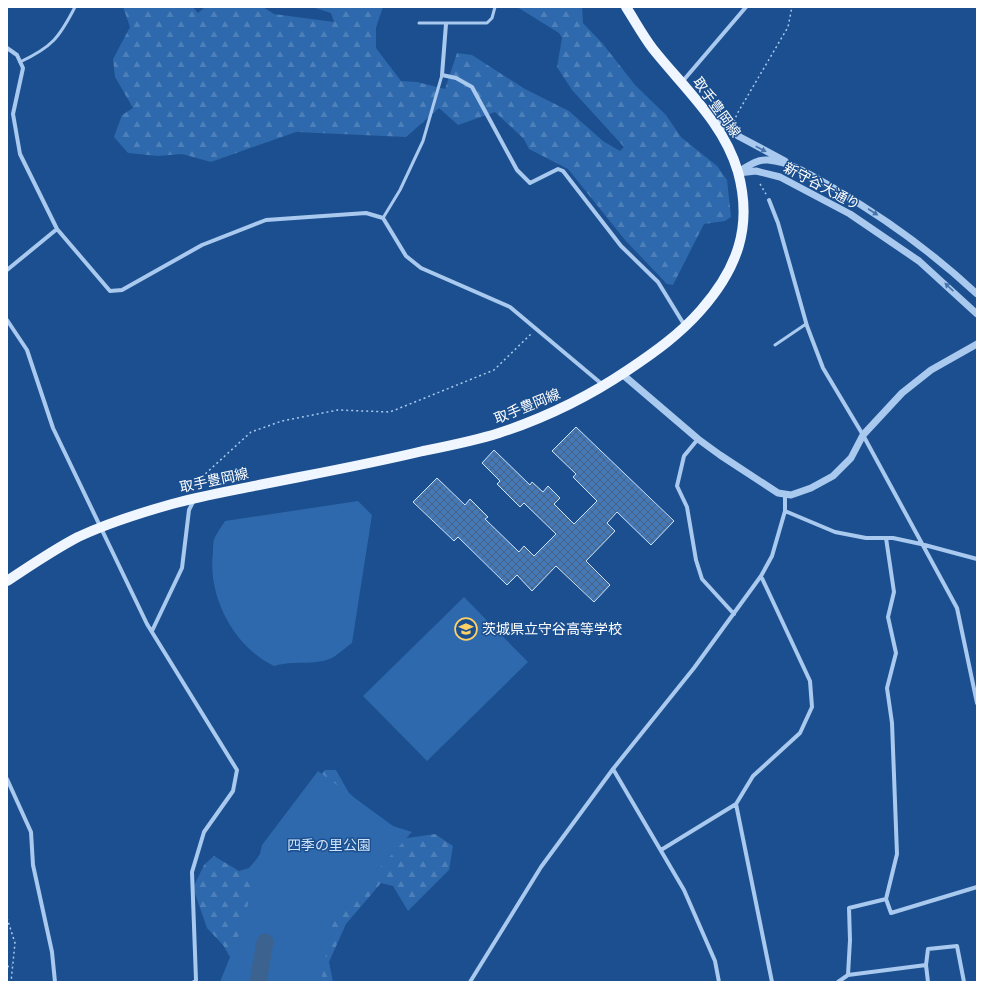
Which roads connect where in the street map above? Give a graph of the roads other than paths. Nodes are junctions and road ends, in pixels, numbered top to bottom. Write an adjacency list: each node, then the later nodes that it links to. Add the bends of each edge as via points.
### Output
1 (75, 7): 8 (lane, via 54,42 38,54)
2 (495, 7): 6 (lane, via 492,18 487,23)
3 (626, 7): 10 (main road, 取手豊岡線, via 653,48)
4 (746, 7): 10 (street)
5 (419, 23): 6 (lane)
6 (446, 24): 9 (street)
7 (7, 48): 8 (street, via 17,55)
8 (20, 62): 16 (street, via 23,68 14,114 20,154)
9 (442, 75): 15 (lane, via 423,141 400,190); 22 (street, via 456,78 472,87 517,170 530,184 558,169 564,171 621,246 658,282)
10 (682, 82): 11 (main road, 取手豊岡線)
11 (697, 100): 12 (street, one-way to 12, via 730,131); 13 (main road, 取手豊岡線, via 728,146)
12 (802, 170): 13 (street, 新守谷大通り, via 766,160 753,163); 18 (street, 新守谷大通り, one-way to 18, via 903,231)
13 (738, 173): 19 (street, 新守谷大通り, one-way to 13, via 919,261 850,214 780,177 756,171); 22 (main road, 取手豊岡線, via 743,214 741,242 724,281)
14 (769, 200): 21 (street, via 778,223)
15 (383, 218): 16 (street, via 366,213 266,220 202,245 122,290 110,291); 26 (street, via 406,256 421,268 510,307)
16 (57, 229): 17 (street)
17 (7, 270)
18 (977, 294)
19 (977, 314)
20 (7, 320): 32 (street, via 27,350 53,428)
21 (806, 324): 24 (lane); 27 (street, via 823,368)
22 (686, 326): 25 (main road, 取手豊岡線, via 655,352)
23 (977, 344): 27 (street, via 931,370 902,393)
24 (775, 345)
25 (622, 374): 26 (main road, 取手豊岡線); 28 (street)
26 (604, 386): 30 (main road, 取手豊岡線, via 552,413 499,433)
27 (863, 435): 29 (street, via 851,458 834,476 799,493); 34 (street)
28 (698, 439): 29 (street, via 778,493); 38 (street, via 684,456 677,486 687,506 696,560 702,579)
29 (785, 495): 31 (street)
30 (194, 498): 32 (main road, 取手豊岡線); 39 (street, via 189,510 182,568)
31 (785, 511): 33 (street, via 835,532 866,538); 36 (street, via 772,556)
32 (100, 528): 37 (main road, 取手豊岡線, via 60,547); 39 (street)
33 (886, 538): 34 (street); 46 (street, via 894,592 888,617 896,653 887,688 892,723 897,854)
34 (921, 544): 35 (street); 40 (street, via 957,608)
35 (977, 559)
36 (761, 576): 38 (street); 43 (street, via 810,681 812,707 800,734 753,776)
37 (7, 581)
38 (734, 614): 41 (street)
39 (152, 631): 50 (street, via 237,770 233,791 204,832 192,872 196,980)
40 (977, 703)
41 (613, 769): 44 (street); 51 (street, via 527,887)
42 (7, 780): 49 (street, via 31,832 33,865 52,952)
43 (736, 804): 44 (street); 53 (street)
44 (661, 850): 52 (street, via 688,897 715,960)
45 (977, 887): 46 (street, via 891,913)
46 (886, 899): 48 (street, via 849,908)
47 (926, 965): 48 (street); 55 (street); 56 (street, via 928,949 957,946)
48 (848, 976): 54 (street)
49 (55, 982)
50 (194, 982)
51 (470, 982)
52 (719, 982)
53 (772, 982)
54 (838, 982)
55 (928, 982)
56 (964, 982)

